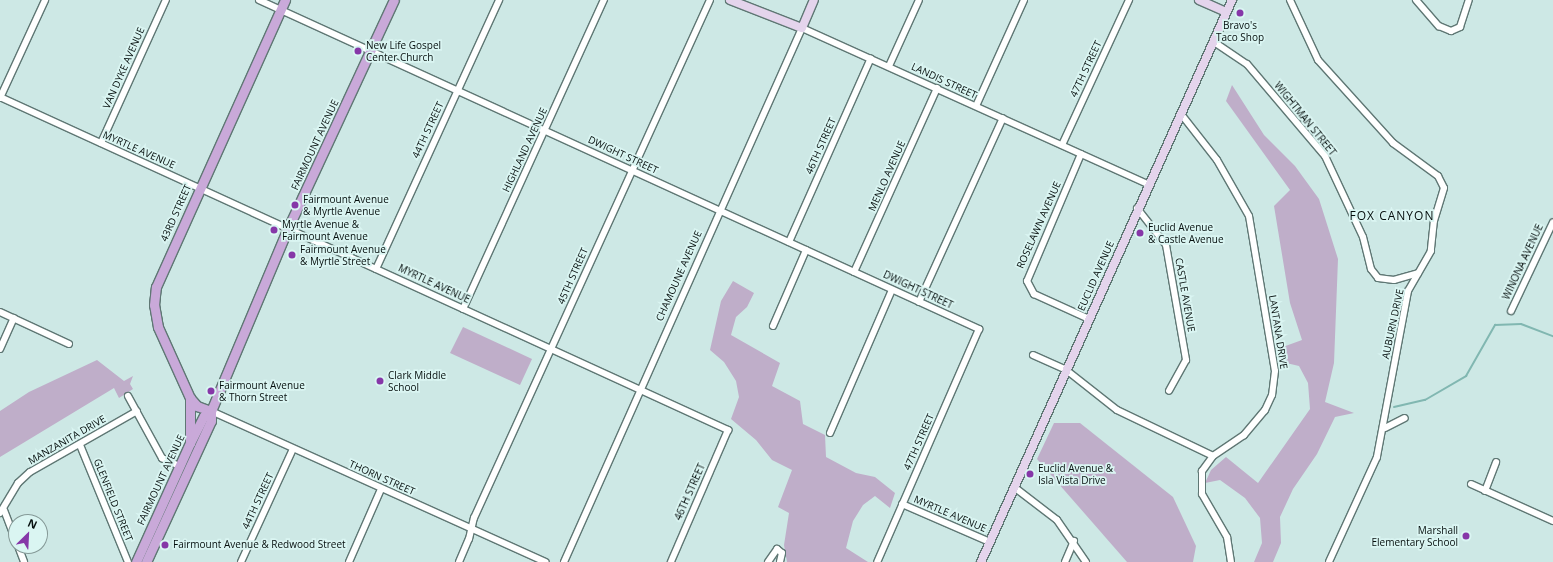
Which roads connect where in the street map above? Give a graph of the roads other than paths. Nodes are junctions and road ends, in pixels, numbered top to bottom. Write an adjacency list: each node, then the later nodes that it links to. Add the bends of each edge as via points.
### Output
1 (45, 0): 28 (street)
2 (166, 0): 33 (street, VAN DYKE AVENUE)
3 (259, 0): 19 (street, DWIGHT STREET)
4 (285, 0): 19 (main road, 43RD STREET)
5 (394, 0): 23 (main road, FAIRMOUNT AVENUE)
6 (499, 0): 27 (street, 44TH STREET)
7 (604, 0): 32 (street, HIGHLAND AVENUE)
8 (710, 0): 36 (street, 45TH STREET)
9 (730, 0): 21 (main road, LANDIS STREET)
10 (814, 0): 21 (main road, CHAMOUNE AVENUE)
11 (919, 0): 25 (street)
12 (1024, 0): 29 (street)
13 (1129, 0): 34 (street, 47TH STREET)
14 (1199, 0): 20 (main road)
15 (1232, 0): 20 (main road, EUCLID AVENUE)
16 (1290, 0): 47 (street, AUBURN DRIVE, via 1323,66 1392,143 1434,172 1443,183 1443,198 1434,220 1431,251)
17 (1416, 0): 18 (street, via 1441,28 1454,31 1460,27)
18 (1469, 0)
19 (281, 10): 23 (street, DWIGHT STREET); 38 (main road, 43RD STREET)
20 (1226, 12): 22 (main road, EUCLID AVENUE)
21 (802, 28): 24 (street, LANDIS STREET); 40 (street, CHAMOUNE AVENUE)
22 (1214, 42): 30 (main road, EUCLID AVENUE); 47 (street, WIGHTMAN STREET, via 1247,64 1325,156 1363,237 1371,269 1378,278 1394,280)
23 (371, 51): 27 (street, DWIGHT STREET); 42 (main road, FAIRMOUNT AVENUE)
24 (872, 58): 25 (street, LANDIS STREET); 43 (street, 46TH STREET)
25 (889, 66): 26 (street, LANDIS STREET)
26 (937, 88): 29 (street, LANDIS STREET); 46 (street, MENLO AVENUE)
27 (458, 91): 32 (street, DWIGHT STREET); 45 (street, 44TH STREET)
28 (0, 98): 33 (street, MYRTLE AVENUE)
29 (976, 106): 31 (street, LANDIS STREET)
30 (1181, 114): 37 (main road, EUCLID AVENUE); 75 (street, LANTANA DRIVE, via 1216,160 1249,216 1275,371 1272,395 1265,410 1244,435)
31 (1003, 118): 34 (street, LANDIS STREET); 49 (street)
32 (545, 131): 36 (street, DWIGHT STREET); 50 (street, HIGHLAND AVENUE)
33 (101, 143): 38 (street, MYRTLE AVENUE)
34 (1062, 145): 35 (street, LANDIS STREET)
35 (1082, 154): 37 (street, LANDIS STREET); 54 (street, ROSELAWN AVENUE, via 1027,282 1034,294)
36 (632, 170): 40 (street, DWIGHT STREET); 59 (street, 45TH STREET)
37 (1148, 184): 39 (main road, EUCLID AVENUE)
38 (200, 188): 42 (street, MYRTLE AVENUE); 65 (main road, 43RD STREET, via 159,277 154,305 163,341)
39 (1137, 208): 54 (main road, EUCLID AVENUE); 63 (street, CASTLE AVENUE, via 1162,237 1167,252 1186,360)
40 (719, 210): 43 (street, DWIGHT STREET); 62 (street, CHAMOUNE AVENUE)
41 (1553, 222): 51 (street, WINONA AVENUE)
42 (288, 228): 45 (street, MYRTLE AVENUE); 67 (main road, FAIRMOUNT AVENUE)
43 (789, 242): 44 (street, DWIGHT STREET)
44 (806, 250): 46 (street, DWIGHT STREET); 55 (street)
45 (376, 268): 50 (street, MYRTLE AVENUE)
46 (854, 272): 48 (street, DWIGHT STREET)
47 (1418, 272): 69 (street, AUBURN DRIVE, via 1408,291)
48 (892, 290): 49 (street, DWIGHT STREET); 71 (street)
49 (919, 302): 56 (street, DWIGHT STREET)
50 (463, 309): 59 (street, MYRTLE AVENUE)
51 (1511, 311)
52 (0, 312): 53 (street)
53 (14, 318): 57 (street); 58 (street)
54 (1087, 318): 61 (main road, EUCLID AVENUE)
55 (772, 326)
56 (979, 329): 82 (street, 47TH STREET)
57 (69, 344)
58 (0, 349)
59 (551, 349): 62 (street, MYRTLE AVENUE); 86 (street, 45TH STREET, via 474,518)
60 (1033, 356): 61 (street)
61 (1065, 370): 75 (street, via 1117,410); 79 (main road, EUCLID AVENUE)
62 (640, 390): 70 (street, MYRTLE AVENUE); 96 (street, CHAMOUNE AVENUE)
63 (1169, 391)
64 (128, 396): 66 (street)
65 (190, 398): 67 (main road, via 197,406); 72 (main road, 43RD STREET)
66 (137, 411): 73 (street, MANZANITA DRIVE); 77 (street, via 162,458)
67 (211, 411): 72 (main road, FAIRMOUNT AVENUE, via 204,416); 74 (street, THORN STREET); 91 (main road, FAIRMOUNT AVENUE, via 211,421)
68 (1405, 418): 69 (street)
69 (1385, 428): 105 (street, AUBURN DRIVE, via 1377,457)
70 (728, 430): 97 (street, 46TH STREET)
71 (830, 433)
72 (190, 443): 77 (main road, FAIRMOUNT AVENUE)
73 (80, 445): 83 (street, MANZANITA DRIVE, via 30,472 18,483); 89 (street, GLENFIELD STREET)
74 (293, 449): 80 (street, THORN STREET); 92 (street, 44TH STREET)
75 (1213, 456): 104 (street, LANTANA DRIVE, via 1202,471 1200,487 1227,536)
76 (1496, 462): 81 (street)
77 (181, 467): 90 (main road, FAIRMOUNT AVENUE)
78 (1471, 484): 81 (street)
79 (1014, 487): 87 (street, via 1057,520); 88 (main road, EUCLID AVENUE)
80 (381, 489): 86 (street, THORN STREET); 93 (street)
81 (1485, 491): 84 (street)
82 (902, 504): 88 (street, MYRTLE AVENUE); 100 (street, 47TH STREET)
83 (2, 512): 85 (street)
84 (1553, 521)
85 (8, 524)
86 (472, 530): 94 (street, 45TH STREET); 95 (street, THORN STREET)
87 (1074, 541): 102 (street); 103 (street)
88 (990, 542): 101 (main road, EUCLID AVENUE)
89 (128, 562)
90 (136, 562)
91 (146, 562)
92 (241, 562)
93 (349, 562)
94 (459, 562)
95 (545, 562)
96 (564, 562)
97 (671, 562)
98 (768, 562): 99 (street, via 776,550 782,553)
99 (780, 562)
100 (877, 562)
101 (981, 562)
102 (1065, 562)
103 (1086, 562)
104 (1230, 562)
105 (1329, 562)

